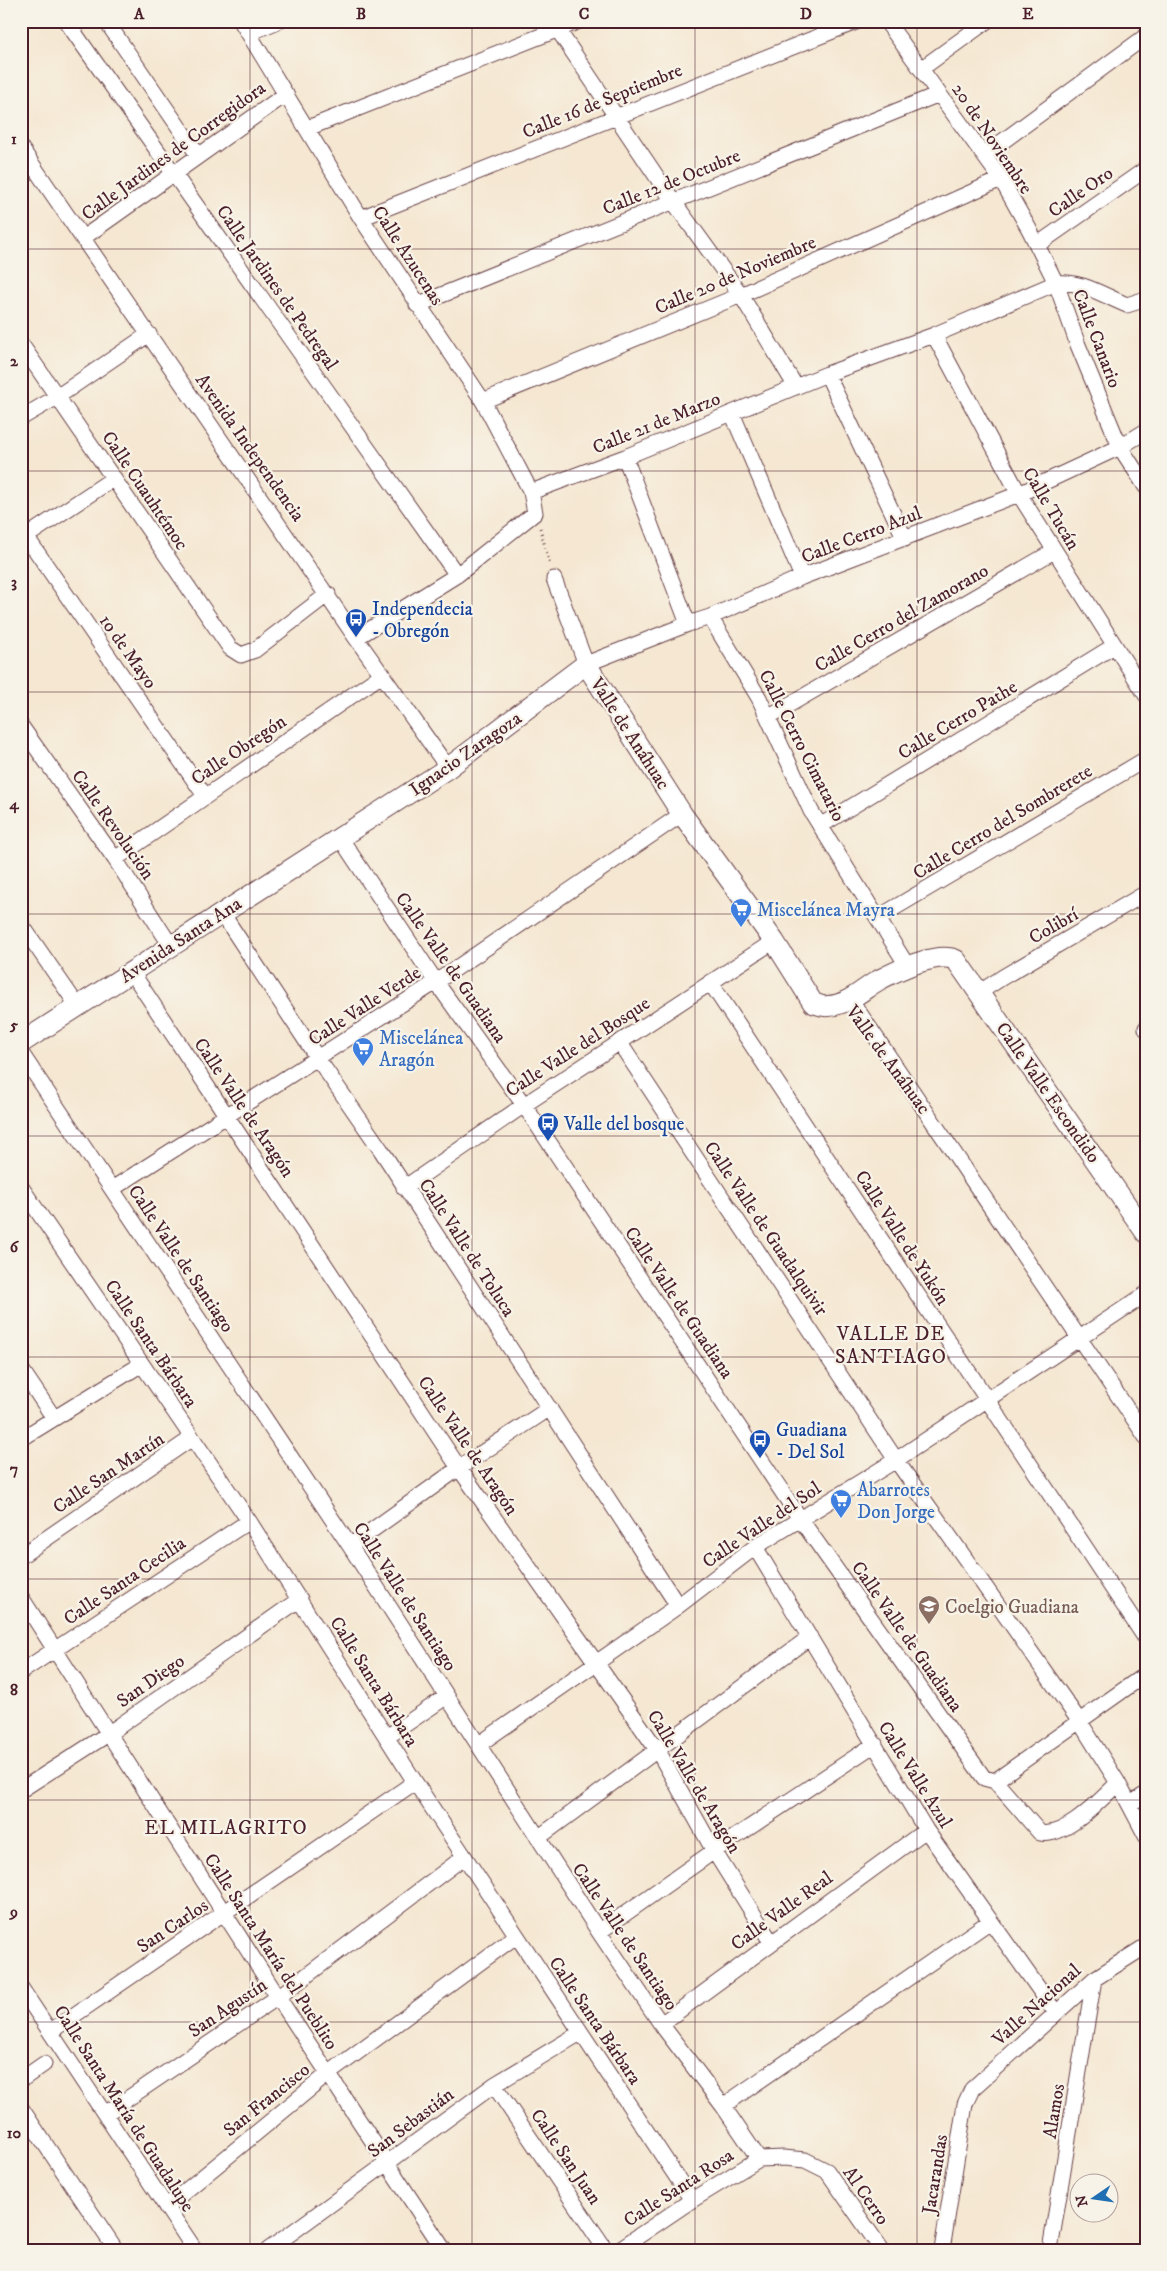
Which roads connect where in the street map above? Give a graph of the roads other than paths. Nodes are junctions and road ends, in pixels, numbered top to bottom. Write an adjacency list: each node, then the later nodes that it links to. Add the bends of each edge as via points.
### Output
1 (66, 21): 20 (street, Calle Jardines de Pedregal)
2 (106, 21): 17 (street)
3 (278, 21): 9 (street)
4 (579, 21): 8 (street)
5 (858, 21): 14 (street, Calle 16 de Septiembre)
6 (886, 21): 11 (street, 20 de Noviembre)
7 (987, 21): 11 (street)
8 (554, 25): 14 (street); 15 (street)
9 (245, 27): 12 (street, Calle Azucenas)
10 (1146, 36): 18 (street)
11 (921, 69): 13 (street, 20 de Noviembre)
12 (286, 94): 15 (street, Calle Azucenas); 17 (street, Calle Jardines de Corregidora)
13 (939, 94): 18 (street, 20 de Noviembre); 22 (street, Calle 12 de Octubre)
14 (616, 115): 22 (street); 23 (street, Calle 16 de Septiembre)
15 (308, 128): 23 (street, Calle Azucenas)
16 (21, 148): 24 (street, Avenida Independencia)
17 (198, 156): 20 (street, Calle Jardines de Corregidora)
18 (984, 156): 21 (street, 20 de Noviembre)
19 (1146, 169): 25 (street, Calle Oro)
20 (173, 173): 24 (street, Calle Jardines de Corregidora); 49 (street, Calle Jardines de Pedregal)
21 (1001, 179): 25 (street, 20 de Noviembre); 27 (street, Calle 20 de Noviembre)
22 (673, 201): 27 (street); 29 (street, Calle 12 de Octubre)
23 (361, 218): 29 (street, Calle Azucenas)
24 (83, 238): 30 (street, Avenida Independencia)
25 (1037, 245): 26 (street, 20 de Noviembre)
26 (1056, 283): 28 (street, via 1082,286 1127,306); 31 (street, Calle 21 de Marzo); 40 (street, Calle Canario)
27 (741, 295): 34 (street); 36 (street, Calle 20 de Noviembre)
28 (1146, 299)
29 (417, 305): 36 (street, Calle Azucenas)
30 (149, 334): 35 (street); 52 (street, Avenida Independencia)
31 (934, 335): 33 (street, Calle 21 de Marzo); 45 (street, Calle Tucán)
32 (21, 344): 35 (street, Calle Cuauhtémoc)
33 (827, 374): 34 (street, Calle 21 de Marzo); 47 (street)
34 (796, 387): 37 (street, Calle 21 de Marzo)
35 (57, 397): 38 (street); 42 (street, Calle Cuauhtémoc)
36 (482, 400): 44 (street, Calle Azucenas)
37 (732, 413): 41 (street, Calle 21 de Marzo); 50 (street)
38 (21, 418)
39 (1146, 431): 40 (street, Calle Cerro Azul)
40 (1120, 447): 43 (street, Calle Canario); 45 (street, Calle Cerro Azul)
41 (625, 458): 44 (street, Calle 21 de Marzo); 54 (street)
42 (114, 478): 46 (street); 52 (street, Calle Cuauhtémoc, via 230,648 241,655 255,650)
43 (1146, 487)
44 (531, 492): 49 (street, Calle Azucenas, via 535,513)
45 (1019, 494): 47 (street, Calle Cerro Azul); 48 (street, Calle Tucán)
46 (23, 535): 64 (street, 1o de Mayo)
47 (905, 539): 50 (street, Calle Cerro Azul)
48 (1054, 551): 56 (street, Calle Tucán); 60 (street, Calle Cerro del Zamorano)
49 (457, 575): 55 (street)
50 (802, 577): 53 (street, Calle Cerro Azul)
51 (554, 579): 57 (street, Valle de Anáhuac)
52 (328, 594): 55 (street, Avenida Independencia)
53 (710, 617): 54 (street, Calle Cerro Azul); 60 (street, Calle Cerro Cimatario)
54 (688, 624): 57 (street, Calle Cerro Azul)
55 (356, 638): 58 (street, Avenida Independencia)
56 (1114, 646): 59 (street, Calle Tucán); 66 (street, Calle Cerro Pathe)
57 (586, 664): 63 (street, Ignacio Zaragoza); 65 (street, Valle de Anáhuac)
58 (383, 674): 63 (street, Avenida Independencia); 64 (street, Calle Obregón)
59 (1146, 696)
60 (768, 717): 66 (street, Calle Cerro Cimatario)
61 (21, 726): 68 (street, Calle Revolución)
62 (1146, 758): 71 (street, Calle Cerro del Sombrerete)
63 (448, 768): 67 (street, Ignacio Zaragoza)
64 (205, 796): 68 (street, Calle Obregón)
65 (682, 814): 73 (street, Valle de Anáhuac); 77 (street, Calle Valle Verde)
66 (820, 826): 71 (street, Calle Cerro Cimatario)
67 (339, 836): 70 (street, Avenida Santa Ana); 77 (street, Calle Valle de Guadiana)
68 (115, 858): 74 (street, Calle Revolución)
69 (1146, 893): 79 (street, Colibrí)
70 (222, 913): 74 (street, Avenida Santa Ana); 85 (street, Calle Valle de Toluca)
71 (879, 918): 75 (street, Calle Cerro Cimatario)
72 (21, 924): 81 (street)
73 (774, 941): 78 (street, Calle Valle del Bosque); 80 (street, Valle de Anáhuac, via 812,1003 828,1006)
74 (171, 946): 76 (street, Avenida Santa Ana)
75 (908, 967): 79 (street, Calle Valle Escondido, via 947,956 956,960); 80 (street, via 879,980)
76 (131, 971): 81 (street, Avenida Santa Ana); 87 (street, Calle Valle de Aragón)
77 (436, 982): 85 (street, Calle Valle Verde); 86 (street, Calle Valle de Guadiana)
78 (710, 982): 82 (street, Calle Valle del Bosque); 96 (street, Calle Valle de Yukón)
79 (980, 992): 91 (street, Calle Valle Escondido)
80 (850, 999): 93 (street, Valle de Anáhuac)
81 (77, 1005): 83 (street, Avenida Santa Ana)
82 (619, 1042): 86 (street, Calle Valle del Bosque); 102 (street, Calle Valle de Guadalquivir)
83 (21, 1043)
84 (21, 1053): 90 (street, Calle Valle de Santiago)
85 (318, 1059): 87 (street, Calle Valle Verde); 89 (street, Calle Valle de Toluca)
86 (524, 1105): 89 (street, Calle Valle del Bosque); 104 (street, Calle Valle de Guadiana)
87 (226, 1114): 90 (street, Calle Valle Verde); 103 (street, Calle Valle de Aragón)
88 (21, 1187): 94 (street, Calle Santa Bárbara)
89 (404, 1188): 97 (street, Calle Valle de Toluca)
90 (112, 1189): 106 (street, Calle Valle de Santiago)
91 (1146, 1232)
92 (1146, 1294): 93 (street, Calle Valle del Sol)
93 (1080, 1338): 96 (street, Calle Valle del Sol); 99 (street, Valle de Anáhuac)
94 (142, 1364): 98 (street); 100 (street, Calle Santa Bárbara)
95 (21, 1369): 98 (street)
96 (987, 1400): 102 (street, Calle Valle del Sol); 113 (street, Calle Valle de Yukón)
97 (550, 1408): 103 (street); 111 (street, Calle Valle de Toluca)
98 (54, 1418): 101 (street)
99 (1146, 1437)
100 (192, 1438): 105 (street, Calle Santa Bárbara); 108 (street, Calle San Martín)
101 (21, 1439)
102 (896, 1460): 104 (street, Calle Valle del Sol); 119 (street, Calle Valle de Guadalquivir)
103 (459, 1468): 106 (street); 115 (street, Calle Valle de Aragón)
104 (801, 1520): 107 (street, Calle Valle del Sol); 125 (street, Calle Valle de Guadiana, via 984,1778)
105 (249, 1521): 110 (street, Calle Santa Bárbara); 114 (street, Calle Santa Cecilia)
106 (350, 1546): 118 (street, Calle Valle de Santiago)
107 (755, 1547): 111 (street, Calle Valle del Sol); 112 (street, Calle Valle Azul)
108 (21, 1556)
109 (21, 1597): 114 (street, Calle Santa María del Pueblito)
110 (300, 1599): 120 (street, San Diego); 121 (street, Calle Santa Bárbara)
111 (678, 1606): 115 (street, Calle Valle del Sol)
112 (810, 1637): 122 (street, Calle Valle Azul); 124 (street)
113 (1146, 1639)
114 (56, 1650): 116 (street, Calle Santa Cecilia); 120 (street, Calle Santa María del Pueblito)
115 (594, 1662): 123 (street, Calle Valle del Sol); 124 (street, Calle Valle de Aragón)
116 (21, 1672)
117 (1146, 1674): 119 (street)
118 (447, 1696): 121 (street); 123 (street, Calle Valle de Santiago)
119 (1080, 1722): 125 (street); 127 (street, Calle Valle de Guadalquivir)
120 (108, 1734): 128 (street, San Diego); 136 (street, Calle Santa María del Pueblito)
121 (387, 1737): 126 (street, Calle Santa Bárbara)
122 (875, 1744): 131 (street, Calle Valle Azul); 134 (street)
123 (478, 1745): 133 (street, Calle Valle de Santiago)
124 (658, 1751): 133 (street); 134 (street, Calle Valle de Aragón)
125 (995, 1781): 127 (street, Calle Valle de Guadiana, via 1040,1833 1048,1834 1057,1833 1086,1812)
126 (415, 1782): 135 (street, Calle Santa Bárbara); 136 (street, San Carlos)
127 (1118, 1783): 130 (street, Calle Valle de Guadalquivir)
128 (21, 1790)
129 (1146, 1794): 130 (street)
130 (1130, 1804): 132 (street, Calle Valle de Guadalquivir)
131 (926, 1830): 137 (street, Calle Valle Azul); 140 (street, Calle Valle Real)
132 (1146, 1836)
133 (538, 1838): 138 (street, Calle Valle de Santiago)
134 (714, 1852): 138 (street); 140 (street, Calle Valle de Aragón)
135 (464, 1857): 139 (street, Calle Santa Bárbara); 144 (street, San Agustín)
136 (224, 1914): 144 (street, Calle Santa María del Pueblito); 147 (street, San Carlos)
137 (989, 1922): 145 (street, Calle Valle Azul); 154 (street)
138 (599, 1932): 146 (street, Calle Valle de Santiago)
139 (516, 1936): 148 (street, Calle Santa Bárbara); 150 (street, San Francisco)
140 (771, 1942): 146 (street, Calle Valle Real)
141 (1146, 1946): 142 (street, Valle Nacional)
142 (1094, 1979): 145 (street, Valle Nacional); 169 (street, Alamos)
143 (21, 1988): 147 (street, Calle Santa María de Guadalupe)
144 (278, 1997): 150 (street, Calle Santa María del Pueblito); 156 (street, San Agustín)
145 (1056, 2013): 153 (street, Valle Nacional, via 972,2089)
146 (661, 2024): 154 (street, Calle Valle de Santiago)
147 (51, 2031): 156 (street, Calle Santa María de Guadalupe)
148 (580, 2033): 152 (street, San Sebastián); 159 (street, Calle Santa Bárbara)
149 (44, 2064): 151 (street)
150 (328, 2074): 158 (street, Calle Santa María del Pueblito); 160 (street, San Francisco)
151 (21, 2080)
152 (494, 2085): 158 (street, San Sebastián); 165 (street, Calle San Juan)
153 (964, 2104): 168 (street, Jacarandas)
154 (723, 2106): 157 (street, Calle Valle de Santiago)
155 (21, 2108): 162 (street)
156 (105, 2114): 160 (street, Calle Santa María de Guadalupe)
157 (759, 2159): 159 (street, Calle Santa Rosa); 167 (street, Al Cerro, via 805,2160 826,2171)
158 (389, 2163): 161 (street, Calle Santa María del Pueblito); 164 (street, San Sebastián)
159 (692, 2200): 166 (street, Calle Santa Rosa)
160 (166, 2207): 163 (street, Calle Santa María de Guadalupe)
161 (441, 2249)
162 (116, 2250)
163 (195, 2250)
164 (268, 2250)
165 (606, 2250)
166 (618, 2250)
167 (882, 2250)
168 (942, 2250)
169 (1050, 2250)

